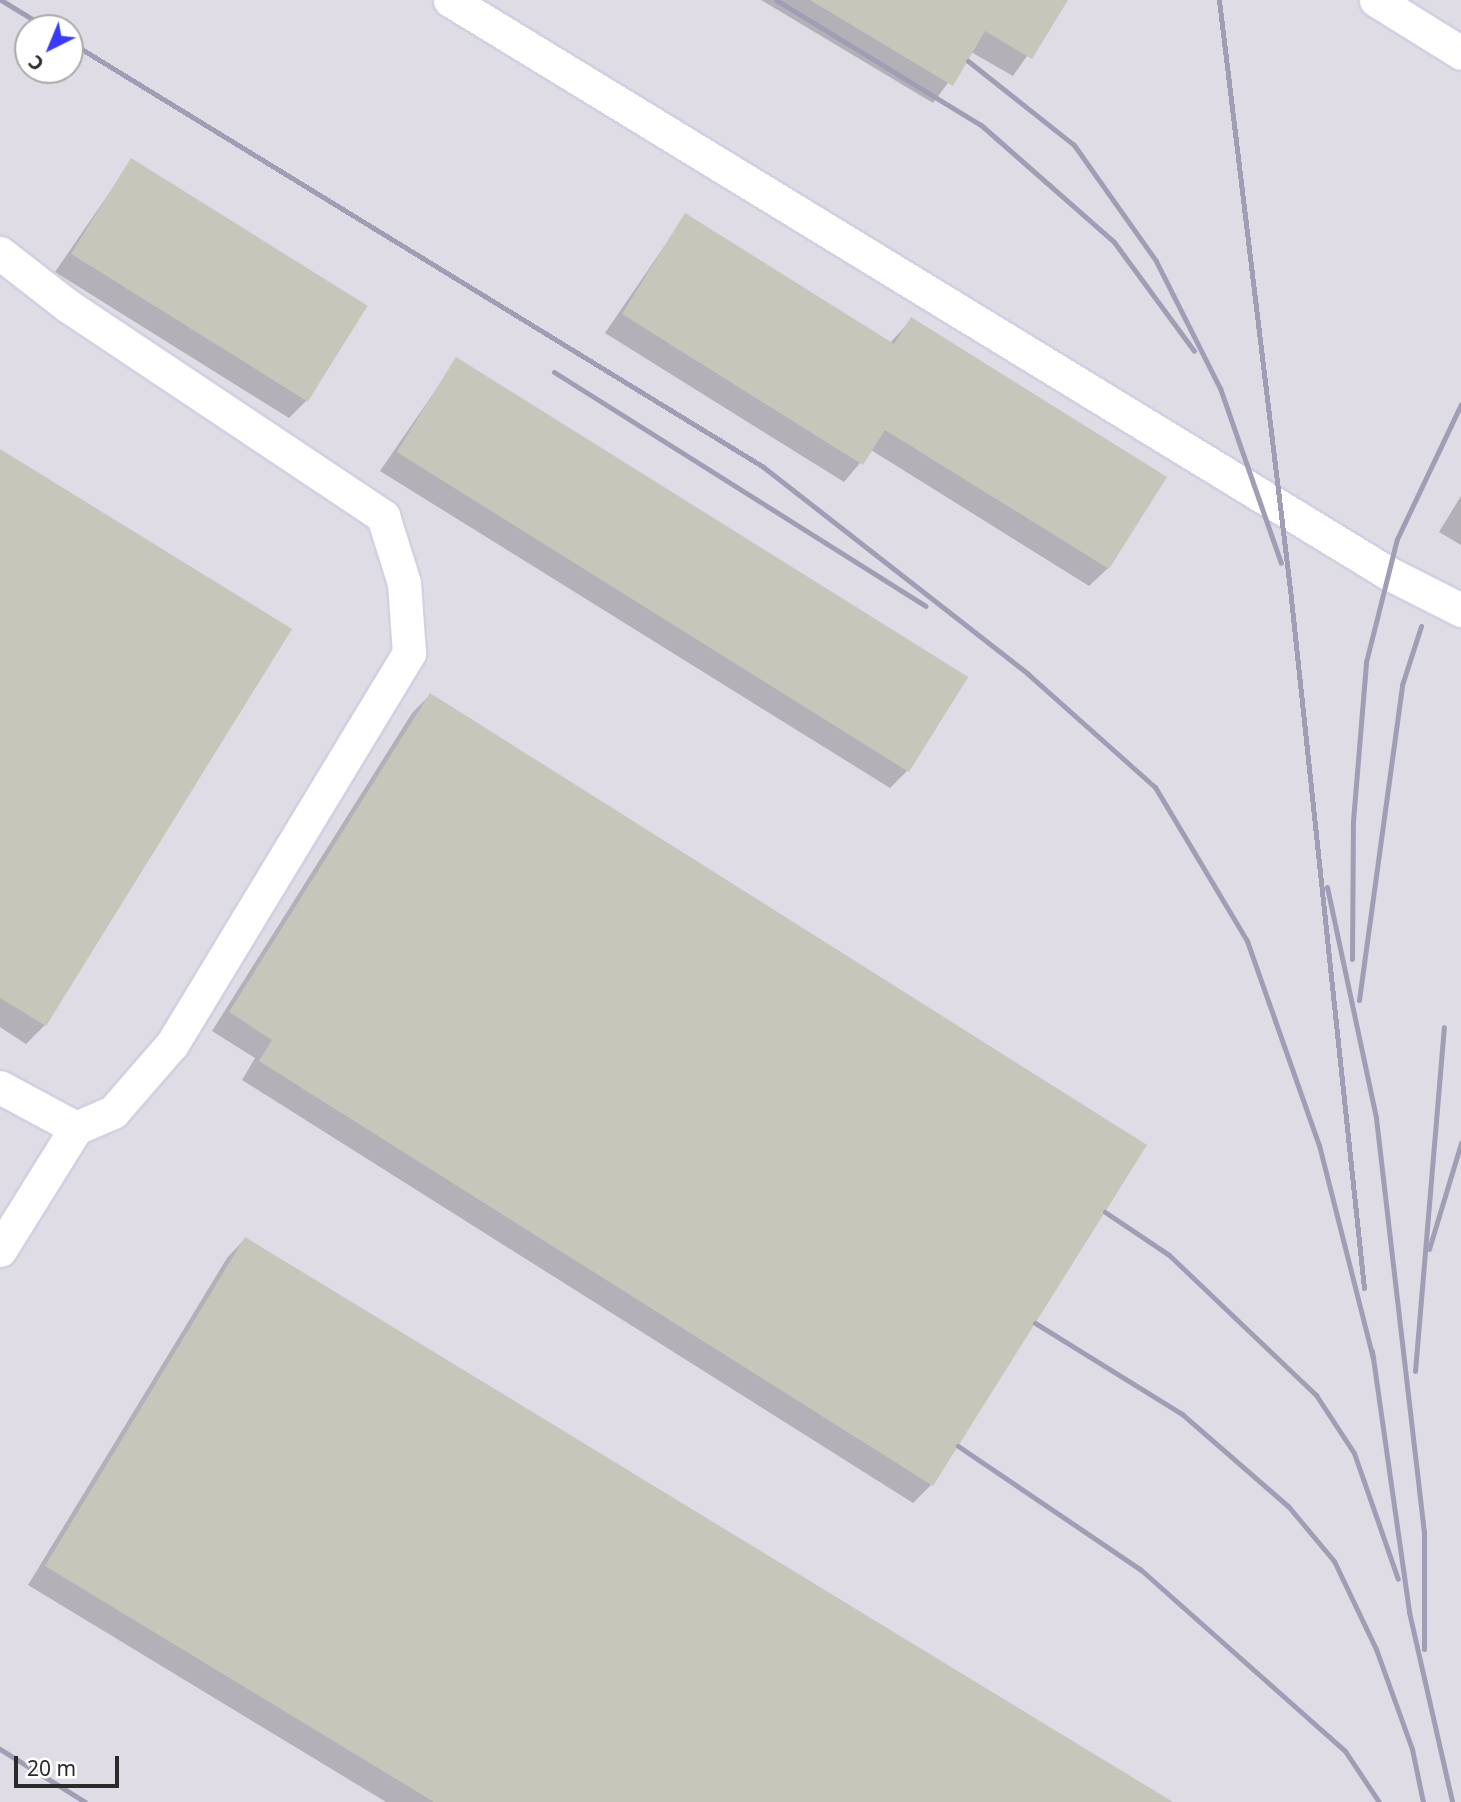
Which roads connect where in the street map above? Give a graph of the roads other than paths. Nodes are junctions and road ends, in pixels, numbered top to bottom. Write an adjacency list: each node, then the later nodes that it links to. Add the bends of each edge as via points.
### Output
1 (450, 0): 5 (lane, via 1400,579)
2 (1376, 0): 3 (lane)
3 (1461, 52)
4 (0, 253): 7 (lane, via 79,314 383,516 404,583 409,653 377,714 172,1044 113,1112)
5 (1461, 610)
6 (0, 1087): 7 (lane)
7 (75, 1128): 8 (lane)
8 (0, 1250)

